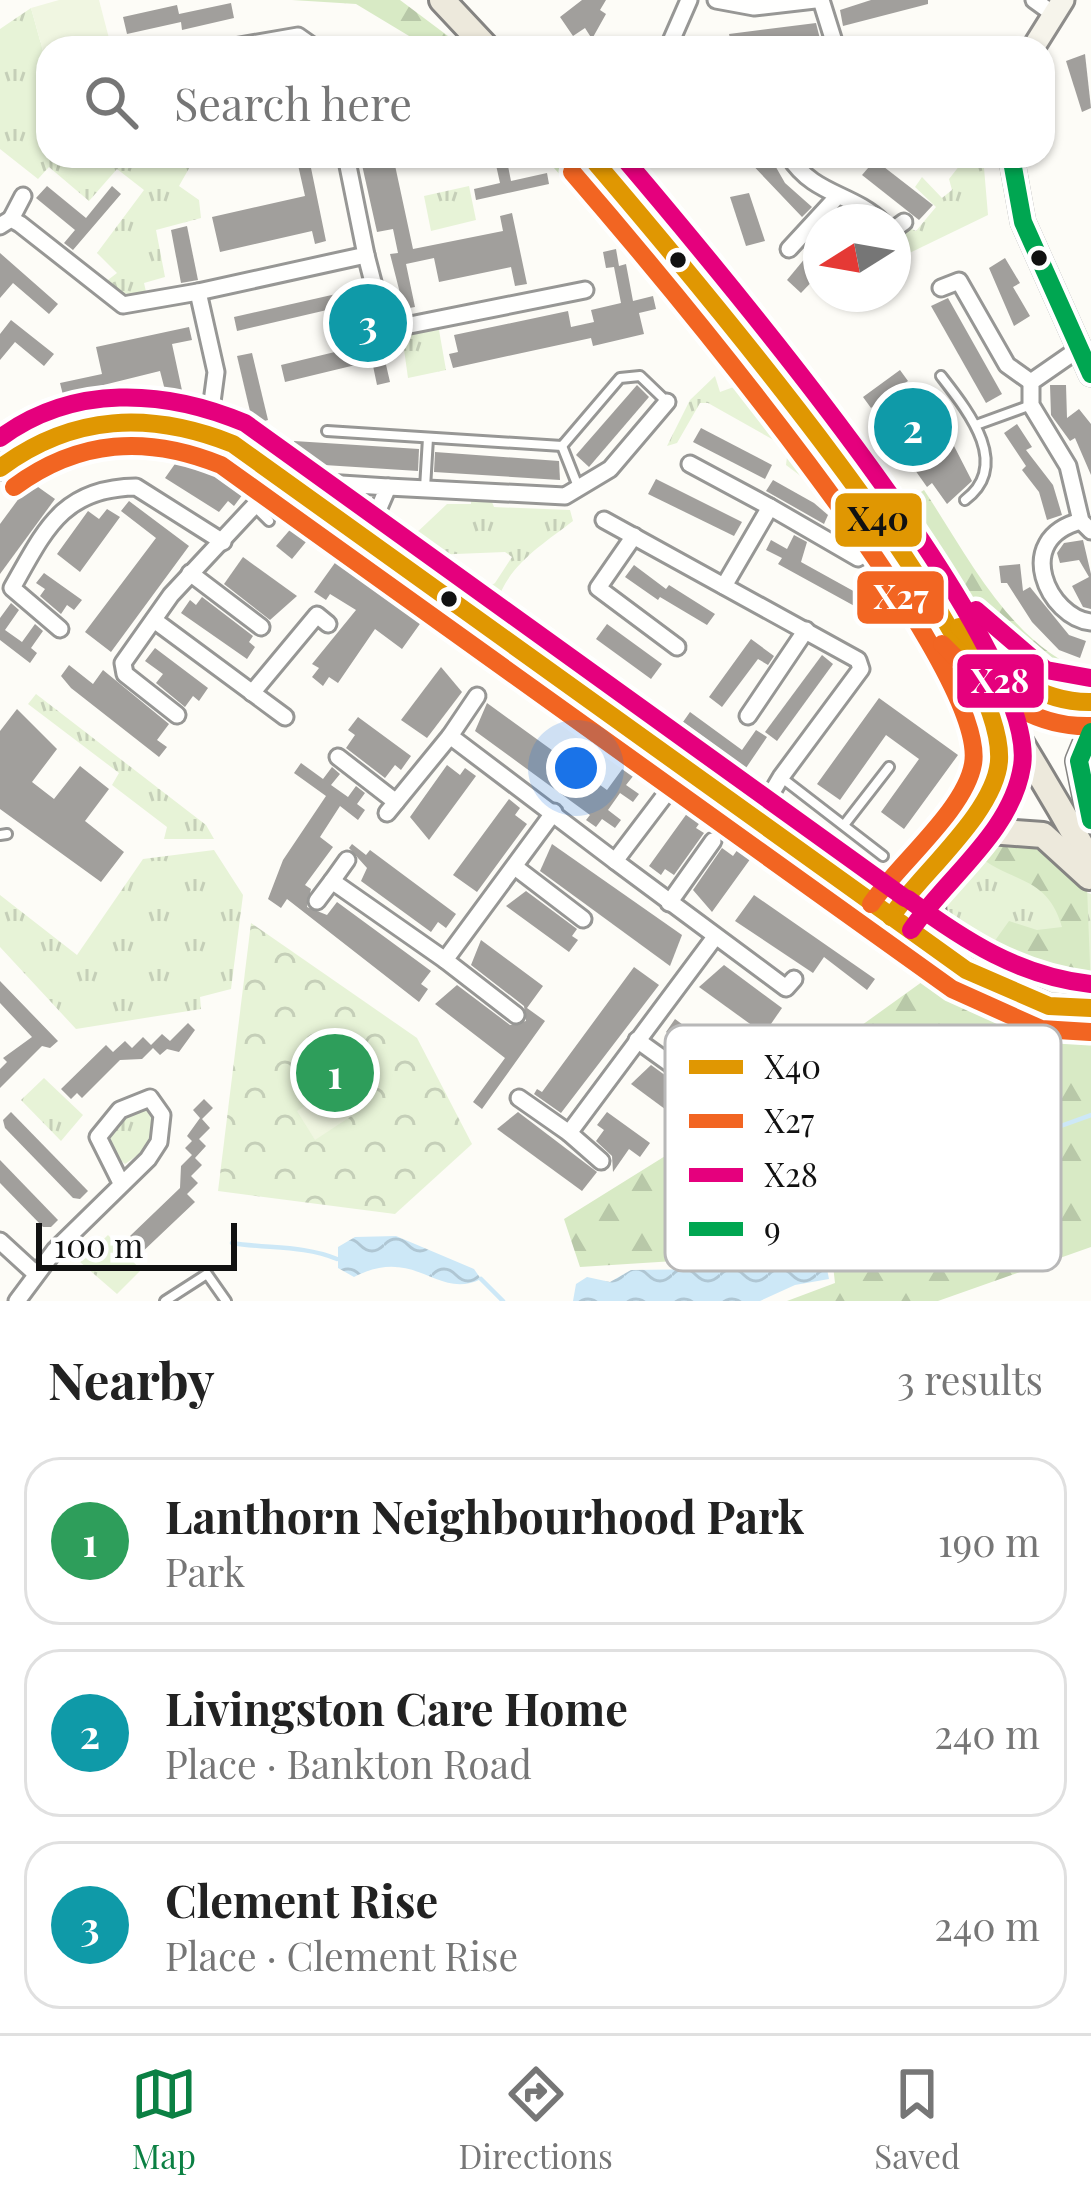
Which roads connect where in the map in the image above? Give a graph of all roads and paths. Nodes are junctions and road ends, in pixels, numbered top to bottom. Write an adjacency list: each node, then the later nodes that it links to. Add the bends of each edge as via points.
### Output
1 (442, 0): 6 (main road)
2 (689, 0): 7 (street)
3 (716, 0): 4 (street, via 754,7)
4 (818, 0): 8 (street)
5 (1050, 4): 9 (street)
6 (476, 36)
7 (673, 36)
8 (832, 36)
9 (1038, 36)
10 (348, 168): 19 (street)
11 (600, 168): 54 (main road, via 782,385)
12 (799, 168): 15 (street)
13 (1013, 168): 23 (street, via 1024,222)
14 (23, 196): 17 (street)
15 (836, 198): 16 (street); 18 (street)
16 (861, 204)
17 (5, 222): 22 (street, via 122,305)
18 (789, 250)
19 (366, 255): 21 (street, via 380,309 400,327); 22 (street)
20 (940, 288): 26 (street, via 966,276 1006,365)
21 (585, 290)
22 (198, 292): 31 (street, via 216,372)
23 (1080, 348): 24 (street); 26 (street)
24 (1091, 374)
25 (941, 376): 29 (lane)
26 (1030, 382): 27 (street)
27 (1031, 405): 29 (lane); 46 (street, via 1068,466)
28 (664, 414): 33 (lane, via 640,376 620,379); 40 (street)
29 (976, 425): 41 (lane, via 987,479)
30 (327, 431): 32 (lane)
31 (208, 432): 35 (street, via 140,417 104,420 69,429); 36 (street)
32 (428, 439): 33 (lane); 39 (lane)
33 (562, 446): 40 (lane)
34 (690, 464): 42 (street)
35 (0, 468)
36 (282, 476): 43 (street); 48 (street)
37 (326, 483): 38 (street)
38 (388, 487): 39 (street); 48 (street)
39 (425, 490): 40 (street, via 542,497)
40 (580, 490)
41 (965, 500)
42 (770, 507): 50 (street); 53 (street)
43 (256, 508): 44 (lane); 49 (street)
44 (269, 520)
45 (604, 520): 47 (street)
46 (1086, 526): 56 (street, via 1040,549 1042,573 1059,600)
47 (634, 536): 53 (street); 62 (street, via 591,584)
48 (366, 538): 73 (street)
49 (223, 542): 51 (street); 52 (street, via 155,494 111,487 61,509)
50 (858, 558)
51 (190, 573): 55 (street); 59 (street)
52 (6, 585): 60 (street)
53 (724, 586): 61 (street)
54 (929, 600): 58 (main road); 65 (main road, via 1041,696)
55 (154, 620): 63 (street); 66 (street, via 123,663 125,674)
56 (1091, 622)
57 (328, 624): 63 (street, via 316,615)
58 (944, 624): 83 (main road); 91 (main road, via 992,718 1000,759)
59 (262, 627)
60 (60, 629)
61 (806, 630): 67 (street); 74 (street, via 859,660 861,669)
62 (677, 647)
63 (252, 693): 68 (street)
64 (478, 696): 70 (street)
65 (1091, 702)
66 (177, 715)
67 (748, 716)
68 (285, 717)
69 (1091, 731): 76 (main road, via 1079,761)
70 (450, 736): 71 (street, via 392,807); 75 (street)
71 (338, 757)
72 (889, 766): 78 (lane)
73 (684, 770): 77 (street); 82 (street)
74 (781, 777): 77 (street); 78 (lane)
75 (554, 812): 82 (street); 84 (street)
76 (1091, 820)
77 (755, 821): 91 (street)
78 (844, 825): 80 (lane)
79 (713, 841): 89 (street)
80 (883, 856)
81 (347, 860): 86 (street)
82 (615, 861): 89 (street)
83 (1091, 863)
84 (514, 867): 90 (street); 93 (street)
85 (1091, 879): 87 (main road, via 1043,835 1011,828 989,831 958,854)
86 (332, 881): 88 (street); 93 (street)
87 (931, 894): 91 (main road); 94 (main road, via 934,927)
88 (317, 901)
89 (668, 903): 92 (street)
90 (583, 919)
91 (898, 921): 94 (street)
92 (715, 937): 95 (street, via 786,988); 98 (street)
93 (445, 960): 97 (street)
94 (954, 962): 96 (street, via 1008,993)
95 (794, 980)
96 (1091, 1008)
97 (516, 1015)
98 (637, 1040): 99 (street); 101 (street)
99 (665, 1060)
100 (519, 1098): 101 (street)
101 (569, 1133): 102 (street)
102 (602, 1161)
103 (121, 1183): 103 (street, via 98,1137 120,1110 150,1098 162,1115 159,1142); 105 (street)
104 (0, 1241): 105 (street)
105 (36, 1274): 106 (street)
106 (17, 1301)
107 (165, 1301): 108 (lane, via 207,1274)
108 (226, 1301)

